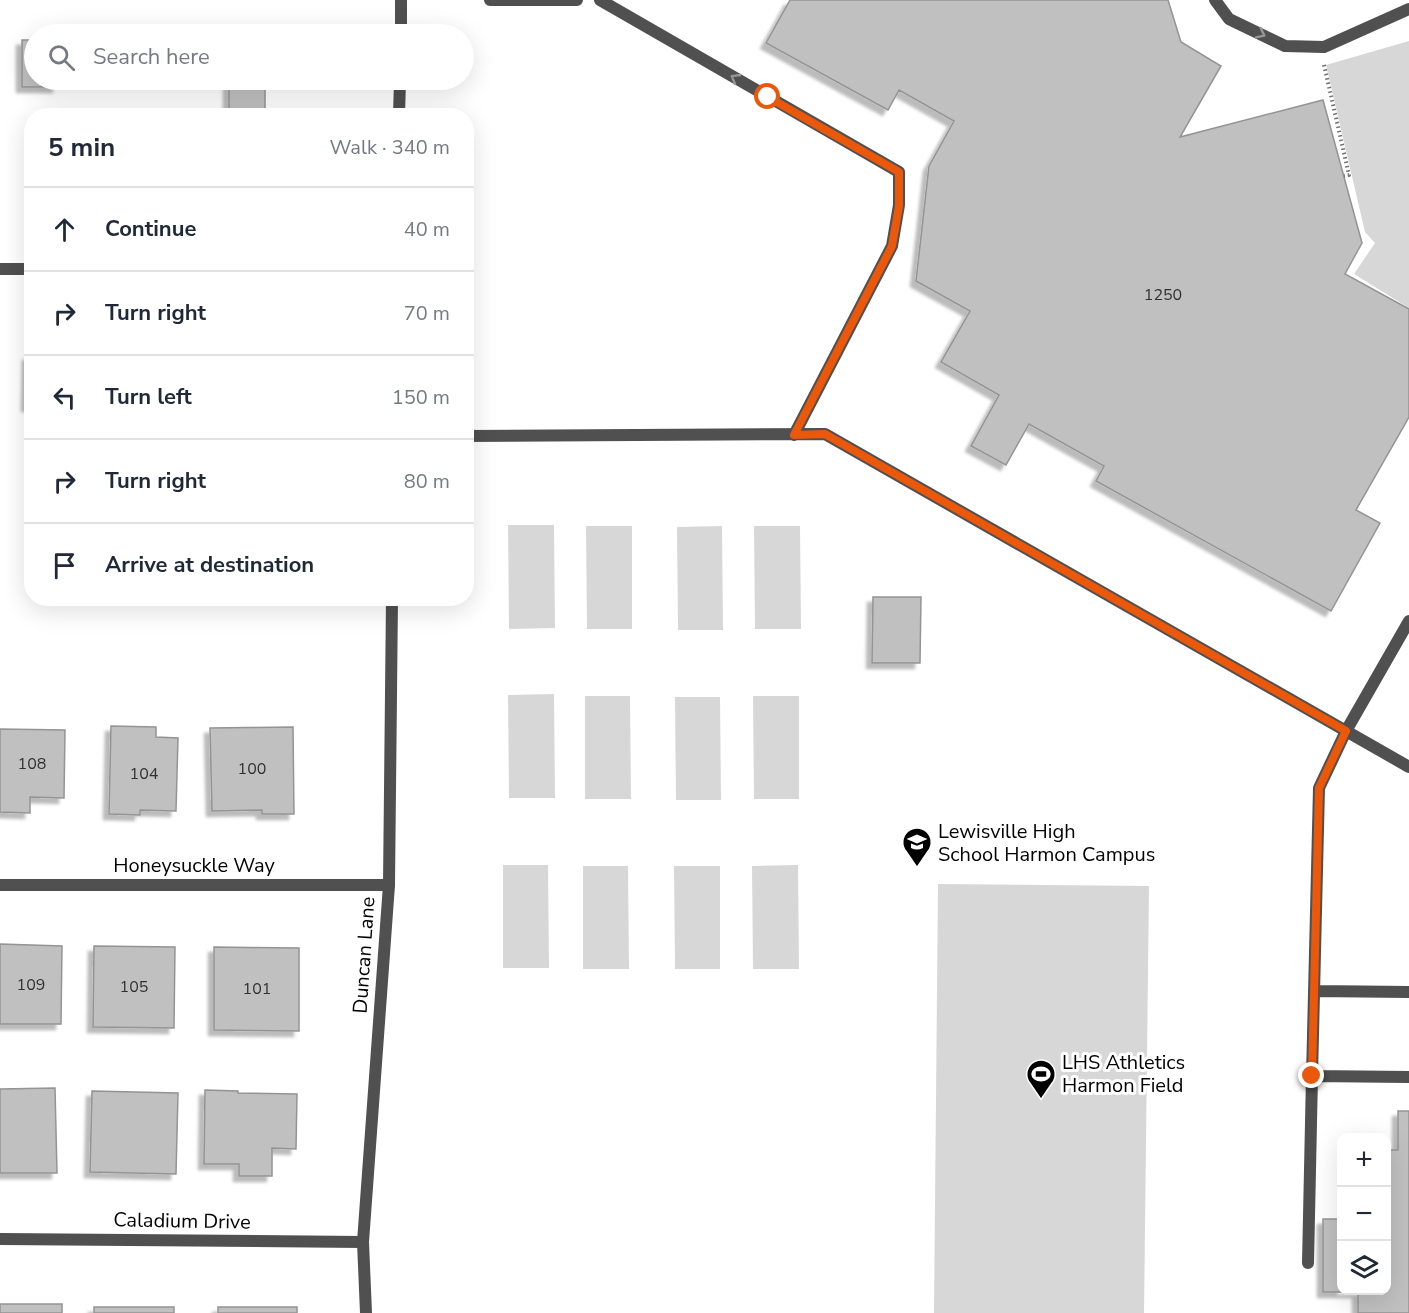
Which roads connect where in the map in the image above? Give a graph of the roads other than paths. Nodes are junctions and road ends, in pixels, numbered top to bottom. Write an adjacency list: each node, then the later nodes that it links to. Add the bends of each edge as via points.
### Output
1 (401, 0): 7 (street)
2 (490, 0): 3 (street)
3 (577, 0)
4 (600, 0): 12 (street, one-way to 4, via 892,246 899,206 899,172)
5 (1215, 0): 6 (street, one-way to 6, via 1229,19 1285,46 1324,47)
6 (1409, 9)
7 (400, 24)
8 (400, 90): 9 (street)
9 (399, 108)
10 (0, 269): 11 (street)
11 (24, 269)
12 (794, 435): 13 (street); 16 (street, via 825,434)
13 (474, 436)
14 (393, 606): 19 (street, Duncan Lane)
15 (1409, 621): 16 (street)
16 (1346, 731): 17 (street); 20 (street, via 1319,788)
17 (1409, 767)
18 (0, 885): 19 (street, Honeysuckle Way)
19 (388, 885): 25 (street, Duncan Lane)
20 (1314, 991): 21 (street); 22 (street)
21 (1409, 992)
22 (1312, 1076): 23 (street); 26 (street)
23 (1409, 1077)
24 (0, 1239): 25 (street, Caladium Drive)
25 (363, 1242): 27 (street, Duncan Lane)
26 (1308, 1263)
27 (366, 1313)

